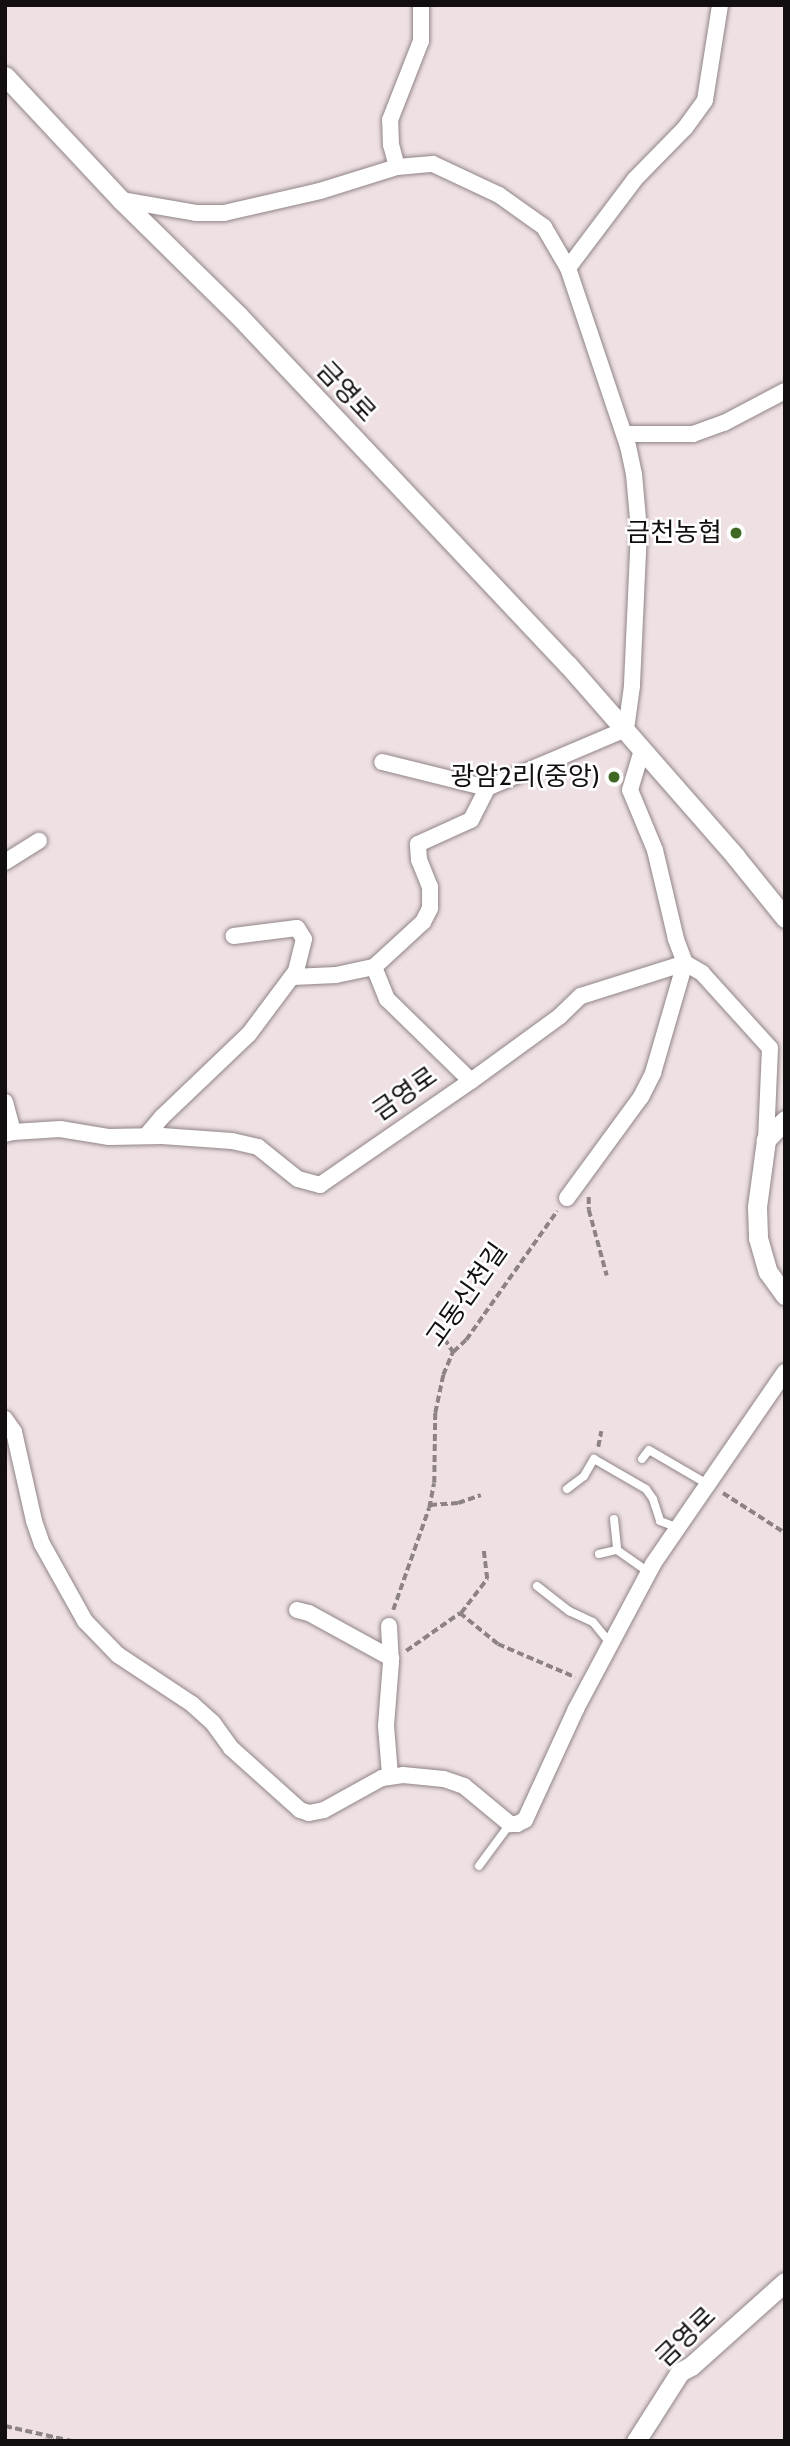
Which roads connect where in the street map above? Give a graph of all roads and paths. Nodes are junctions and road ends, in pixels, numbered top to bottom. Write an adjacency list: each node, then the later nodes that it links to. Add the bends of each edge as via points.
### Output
1 (421, 5): 4 (street, via 421,41 390,120)
2 (720, 5): 6 (street, via 705,100 685,128 635,179)
3 (9, 82): 5 (street, 금영로)
4 (397, 167): 5 (street, via 320,191 223,213); 6 (street, via 433,164 499,195 544,227)
5 (121, 200): 9 (street, 금영로, via 238,316)
6 (568, 268): 8 (street)
7 (785, 391): 8 (street, via 694,434)
8 (624, 434): 9 (street, via 634,474 639,530)
9 (626, 729): 10 (street, 금영로); 12 (street)
10 (642, 750): 15 (street, 금영로); 17 (street, via 630,790 655,850)
11 (382, 762): 12 (street)
12 (487, 788): 18 (street, via 471,820 418,844 430,887 430,908 423,922)
13 (39, 841): 14 (street)
14 (5, 862)
15 (785, 918)
16 (234, 936): 19 (street, via 283,928 301,931 304,939)
17 (685, 963): 20 (street, 금영로, via 581,996); 25 (street, via 702,974 769,1048); 26 (street, via 653,1073 641,1097)
18 (374, 967): 19 (street); 20 (street, via 387,999)
19 (293, 977): 24 (street, via 249,1034)
20 (471, 1081): 24 (street, 금영로, via 320,1185 298,1179 258,1147)
21 (5, 1102): 23 (street)
22 (785, 1121): 25 (street)
23 (9, 1133): 24 (street, via 60,1129 109,1137)
24 (146, 1136)
25 (766, 1140): 29 (street, via 757,1207 758,1238 768,1272)
26 (567, 1198): 31 (path, 고동신천길)
27 (592, 1224): 28 (path)
28 (607, 1276)
29 (785, 1295)
30 (433, 1321): 31 (path)
31 (453, 1352): 40 (path, 고동신천길, via 438,1393)
32 (785, 1372): 37 (street)
33 (5, 1419): 55 (street, via 14,1432 34,1521 52,1567 85,1621 118,1655 192,1704 300,1810 324,1810)
34 (601, 1431): 35 (path)
35 (594, 1459): 38 (lane, via 584,1476); 42 (lane, via 646,1489 660,1521)
36 (642, 1459): 37 (lane, via 649,1450)
37 (709, 1485): 42 (street); 43 (path)
38 (567, 1489)
39 (481, 1495): 40 (path)
40 (430, 1505): 51 (path, 고동신천길)
41 (614, 1519): 45 (lane)
42 (678, 1528): 47 (street)
43 (785, 1533)
44 (483, 1548): 50 (path, via 487,1579)
45 (617, 1550): 46 (lane); 47 (lane)
46 (599, 1554)
47 (649, 1572): 52 (street)
48 (537, 1586): 52 (lane, via 569,1611 593,1622)
49 (297, 1610): 53 (street)
50 (461, 1613): 53 (path); 54 (path, via 498,1644)
51 (389, 1626): 53 (street)
52 (612, 1645): 54 (street)
53 (391, 1658): 55 (street, via 386,1726)
54 (589, 1684): 56 (street, via 525,1820)
55 (390, 1775): 56 (street, via 444,1779 464,1786)
56 (510, 1824): 57 (lane)
57 (479, 1866)
58 (785, 2282): 63 (street, 금영로, via 680,2372)
59 (5, 2426): 60 (path)
60 (60, 2439): 61 (path); 62 (path)
61 (43, 2441)
62 (71, 2441)
63 (636, 2441)

